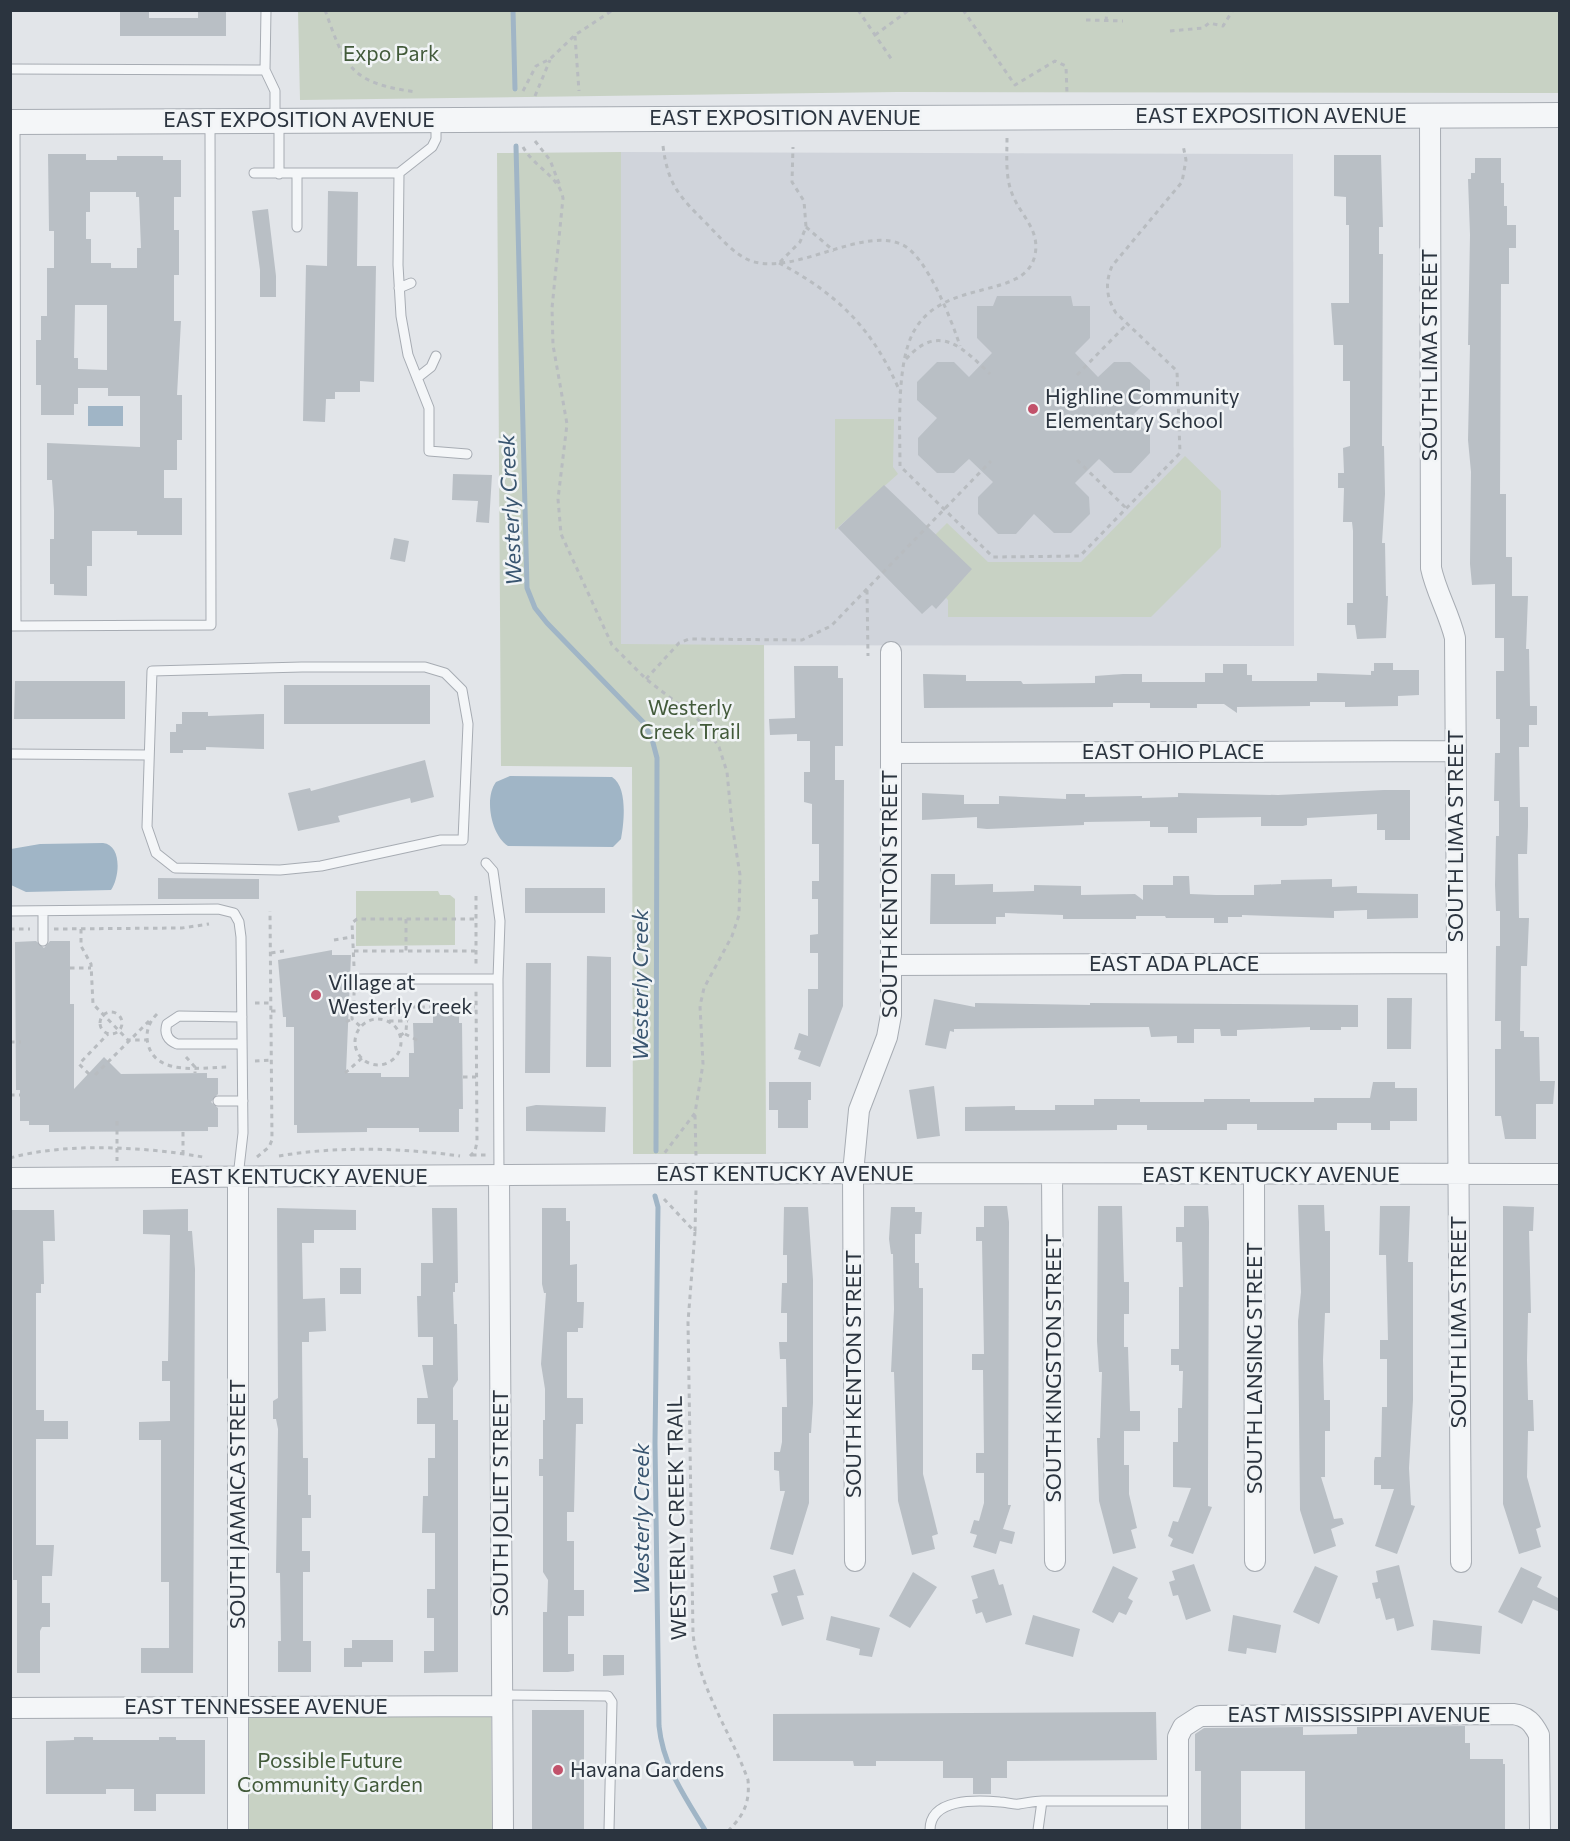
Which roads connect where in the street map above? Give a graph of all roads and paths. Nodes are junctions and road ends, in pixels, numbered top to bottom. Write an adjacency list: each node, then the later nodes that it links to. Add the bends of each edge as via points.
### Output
1 (266, 10): 18 (lane)
2 (325, 10): 21 (path, via 339,49 358,75 387,88)
3 (613, 10): 14 (path)
4 (858, 10): 13 (path)
5 (909, 10): 13 (path)
6 (963, 10): 22 (path, via 1015,85 1054,61 1066,66)
7 (1107, 10): 10 (path)
8 (1233, 10): 12 (path, via 1223,26 1209,23 1203,28)
9 (1086, 20): 10 (path)
10 (1106, 21): 11 (path)
11 (1123, 21)
12 (1170, 31)
13 (875, 34): 16 (path)
14 (575, 35): 15 (path); 20 (path)
15 (550, 58): 19 (path, via 536,66); 23 (path)
16 (892, 60)
17 (10, 69): 18 (lane)
18 (265, 70): 27 (lane, via 274,91)
19 (523, 91)
20 (579, 91)
21 (416, 92)
22 (1067, 94)
23 (535, 96)
24 (1560, 115): 25 (street, EAST EXPOSITION AVENUE)
25 (1430, 116): 26 (street, EAST EXPOSITION AVENUE); 66 (street, SOUTH LIMA STREET, via 1431,568 1455,638)
26 (436, 119): 27 (street, EAST EXPOSITION AVENUE); 37 (lane, via 432,147)
27 (277, 120): 28 (street, EAST EXPOSITION AVENUE); 38 (lane)
28 (210, 121): 29 (street, EAST EXPOSITION AVENUE); 62 (lane, via 211,625)
29 (13, 122): 62 (lane)
30 (535, 141): 40 (path, via 550,160)
31 (1183, 145): 48 (path, via 1182,182 1112,266 1108,277 1109,303)
32 (663, 146): 44 (path, via 667,174 678,195 744,258)
33 (1007, 146): 47 (path, via 1014,198 1034,231 1032,265 1019,280)
34 (523, 147): 40 (path)
35 (793, 147): 42 (path, via 792,182 804,201)
36 (254, 173): 38 (lane)
37 (399, 173): 39 (lane); 46 (lane)
38 (279, 174): 39 (lane)
39 (297, 174): 41 (lane)
40 (561, 187): 65 (path, via 564,209 552,308 553,345 567,423 558,499 559,527 605,636)
41 (297, 227)
42 (806, 227): 43 (path); 44 (path, via 795,248)
43 (835, 251): 44 (path); 47 (path, via 868,240 903,245 925,267)
44 (778, 263): 55 (path, via 821,288 855,317 880,350)
45 (411, 283): 46 (lane)
46 (399, 288): 54 (lane, via 405,344)
47 (941, 303): 49 (path, via 949,313); 51 (path, via 915,329)
48 (1127, 324): 53 (path); 59 (path, via 1178,371 1180,453)
49 (960, 346): 51 (path, via 929,342 917,346); 52 (path)
50 (436, 356): 54 (lane, via 431,367)
51 (906, 359): 55 (path)
52 (990, 374)
53 (1077, 375)
54 (417, 378): 56 (lane, via 429,408 429,451)
55 (900, 394): 60 (path, via 900,466)
56 (467, 454)
57 (1077, 460): 59 (path)
58 (991, 461): 60 (path)
59 (1126, 508): 60 (path, via 1080,556 993,557)
60 (944, 509): 61 (path)
61 (867, 588): 64 (path); 65 (path, via 831,626 816,635 787,641 689,639 679,643)
62 (13, 626)
63 (891, 652): 67 (street, SOUTH KENTON STREET)
64 (868, 656)
65 (646, 679): 130 (path, via 705,726 724,759 741,893 732,936 704,988 699,1006 703,1064 695,1113)
66 (1456, 751): 67 (street, EAST OHIO PLACE); 87 (street, SOUTH LIMA STREET)
67 (891, 753): 88 (street, SOUTH KENTON STREET)
68 (10, 754): 69 (lane)
69 (149, 755): 69 (lane, via 152,670 425,667 445,673 462,690 468,724 463,840 441,840 321,867 175,868 156,853 147,827)
70 (486, 863): 92 (lane, via 493,871 500,921)
71 (476, 896): 76 (path)
72 (10, 911): 73 (lane)
73 (43, 911): 79 (lane); 98 (lane, via 230,911 241,929)
74 (270, 911): 86 (path)
75 (406, 919): 76 (path); 81 (path, via 357,919 352,923); 85 (path)
76 (476, 919): 85 (path, via 476,951)
77 (213, 923): 80 (path, via 182,928)
78 (10, 929): 79 (path)
79 (43, 929): 80 (path); 83 (lane)
80 (81, 929): 90 (path, via 81,946)
81 (352, 937): 82 (path); 85 (path, via 352,951)
82 (334, 940)
83 (43, 941)
84 (284, 951): 86 (path)
85 (406, 951)
86 (270, 953): 94 (path)
87 (1456, 963): 88 (street, EAST ADA PLACE); 138 (street, SOUTH LIMA STREET)
88 (891, 965): 136 (street, SOUTH KENTON STREET, via 889,1026 859,1110)
89 (70, 968): 90 (path)
90 (91, 968): 96 (path, via 92,1001)
91 (358, 979): 92 (lane)
92 (498, 979): 141 (lane)
93 (408, 1007): 99 (path, via 350,1006); 101 (path); 121 (path, via 476,1007)
94 (271, 1011): 95 (path); 131 (path, via 272,1140)
95 (279, 1011)
96 (104, 1015): 104 (path); 104 (path, via 111,1012 120,1017 123,1025); 105 (path, via 100,1025)
97 (155, 1016): 108 (path)
98 (242, 1017): 113 (lane); 113 (lane, via 176,1017 167,1024 166,1032 177,1044)
99 (352, 1019): 102 (path); 103 (path)
100 (388, 1021): 101 (path); 103 (path, via 373,1020); 107 (path)
101 (408, 1021): 106 (path)
102 (346, 1022)
103 (361, 1027): 114 (path, via 356,1041)
104 (119, 1031): 105 (path); 108 (path)
105 (109, 1034): 118 (path, via 79,1064)
106 (405, 1034): 107 (path); 110 (path)
107 (400, 1036): 114 (path, via 400,1050 388,1062 375,1064)
108 (128, 1040): 109 (path); 119 (path)
109 (147, 1040)
110 (419, 1041)
111 (10, 1042): 112 (path)
112 (21, 1042)
113 (242, 1044): 125 (lane)
114 (362, 1058): 117 (path)
115 (195, 1067): 116 (path)
116 (229, 1067)
117 (345, 1073)
118 (89, 1074)
119 (95, 1075)
120 (463, 1077): 121 (path)
121 (476, 1077): 133 (path, via 477,1142 470,1156 419,1151 326,1151)
122 (10, 1095): 123 (path)
123 (20, 1095)
124 (218, 1101): 125 (lane)
125 (243, 1101): 135 (lane)
126 (117, 1120): 128 (path)
127 (183, 1132): 129 (path)
128 (117, 1150): 129 (path); 134 (path, via 44,1151); 143 (path)
129 (183, 1153): 135 (path)
130 (663, 1155)
131 (257, 1157): 132 (path); 135 (path)
132 (267, 1157)
133 (273, 1157)
134 (10, 1158)
135 (239, 1167): 141 (street, EAST KENTUCKY AVENUE); 143 (street, EAST KENTUCKY AVENUE); 150 (street, SOUTH JAMAICA STREET)
136 (853, 1173): 137 (street, EAST KENTUCKY AVENUE); 141 (street, EAST KENTUCKY AVENUE); 145 (street, SOUTH KENTON STREET)
137 (1052, 1174): 140 (street, EAST KENTUCKY AVENUE); 146 (street, SOUTH KINGSTON STREET)
138 (1457, 1174): 139 (street, EAST KENTUCKY AVENUE); 140 (street, EAST KENTUCKY AVENUE); 148 (street, SOUTH LIMA STREET)
139 (1560, 1174)
140 (1254, 1175): 147 (street, SOUTH LANSING STREET)
141 (499, 1176): 149 (street, SOUTH JOLIET STREET)
142 (10, 1178): 143 (street, EAST KENTUCKY AVENUE)
143 (117, 1178)
144 (664, 1199): 157 (path, WESTERLY CREEK TRAIL, via 695,1232 688,1322 693,1633 703,1683 748,1780 749,1798 740,1819)
145 (855, 1561)
146 (1055, 1561)
147 (1255, 1562)
148 (1461, 1562)
149 (502, 1700): 150 (street, EAST TENNESSEE AVENUE); 155 (street, SOUTH JOLIET STREET); 156 (lane, via 608,1696 612,1702)
150 (238, 1707): 151 (street, EAST TENNESSEE AVENUE); 154 (street, SOUTH JAMAICA STREET)
151 (10, 1708)
152 (1042, 1801): 153 (lane); 158 (lane, via 1017,1805 995,1801 952,1804 936,1811); 159 (lane)
153 (1178, 1801): 160 (street, EAST MISSISSIPPI AVENUE); 161 (street, EAST MISSISSIPPI AVENUE, via 1178,1737 1183,1727 1200,1716 1513,1714 1534,1724 1539,1736)
154 (238, 1830)
155 (503, 1830)
156 (609, 1830)
157 (729, 1830)
158 (930, 1830)
159 (1038, 1830)
160 (1178, 1830)
161 (1540, 1830)

